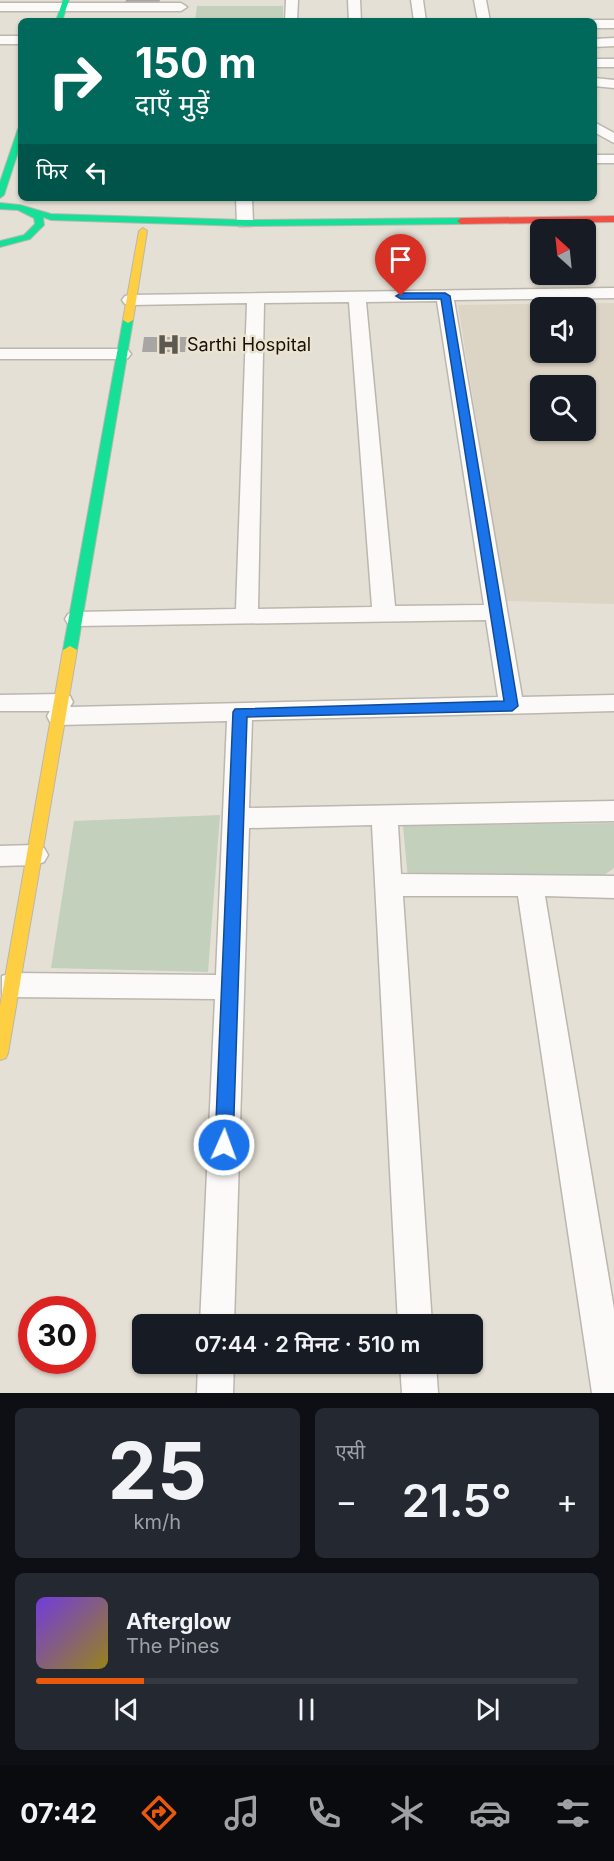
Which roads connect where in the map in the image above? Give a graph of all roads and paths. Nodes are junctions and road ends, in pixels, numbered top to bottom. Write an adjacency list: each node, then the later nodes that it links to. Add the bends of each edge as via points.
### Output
1 (292, 0): 9 (street)
2 (354, 0): 10 (street)
3 (417, 0): 11 (street)
4 (480, 0): 12 (street)
5 (72, 4): 6 (street); 7 (street); 8 (street)
6 (182, 4)
7 (0, 7)
8 (61, 18)
9 (291, 18)
10 (355, 18)
11 (420, 18)
12 (483, 18)
13 (597, 24): 14 (street)
14 (614, 24)
15 (0, 40): 16 (street)
16 (18, 40)
17 (614, 42): 18 (street)
18 (597, 43)
19 (597, 63): 20 (street)
20 (614, 63)
21 (597, 82): 22 (street)
22 (614, 84)
23 (597, 128): 24 (street)
24 (614, 139)
25 (18, 140): 28 (street)
26 (597, 159): 27 (street)
27 (614, 159)
28 (11, 162): 29 (street)
29 (0, 195)
30 (244, 201): 34 (street)
31 (0, 206): 32 (street, via 17,203)
32 (32, 212): 34 (street, via 51,217); 37 (street)
33 (614, 219): 34 (street)
34 (245, 223)
35 (614, 226): 36 (street)
36 (142, 231): 37 (street); 44 (street)
37 (47, 232): 38 (street)
38 (6, 243): 39 (street)
39 (0, 255)
40 (614, 293): 41 (street)
41 (445, 296): 42 (street); 47 (street)
42 (357, 297): 43 (street); 48 (street)
43 (256, 298): 44 (street); 49 (street)
44 (131, 300): 46 (street)
45 (0, 354): 46 (street)
46 (122, 354): 50 (street)
47 (496, 612): 48 (street); 53 (street)
48 (384, 614): 49 (street)
49 (247, 616): 50 (street)
50 (76, 619): 54 (street)
51 (0, 703): 54 (street)
52 (614, 704): 53 (street)
53 (512, 706): 55 (street)
54 (60, 709): 55 (street); 59 (street)
55 (240, 712): 58 (street)
56 (614, 811): 57 (street)
57 (384, 815): 58 (street); 61 (street)
58 (236, 818): 65 (street)
59 (35, 855): 60 (street); 64 (street)
60 (0, 856)
61 (388, 885): 62 (street); 68 (street)
62 (530, 885): 63 (street); 73 (street)
63 (614, 887)
64 (12, 985): 65 (street); 66 (street)
65 (230, 987): 67 (street)
66 (0, 1053)
67 (217, 1314)
68 (414, 1314)
69 (215, 1374): 71 (street)
70 (419, 1374): 72 (street)
71 (214, 1393)
72 (420, 1393)
73 (610, 1393)

